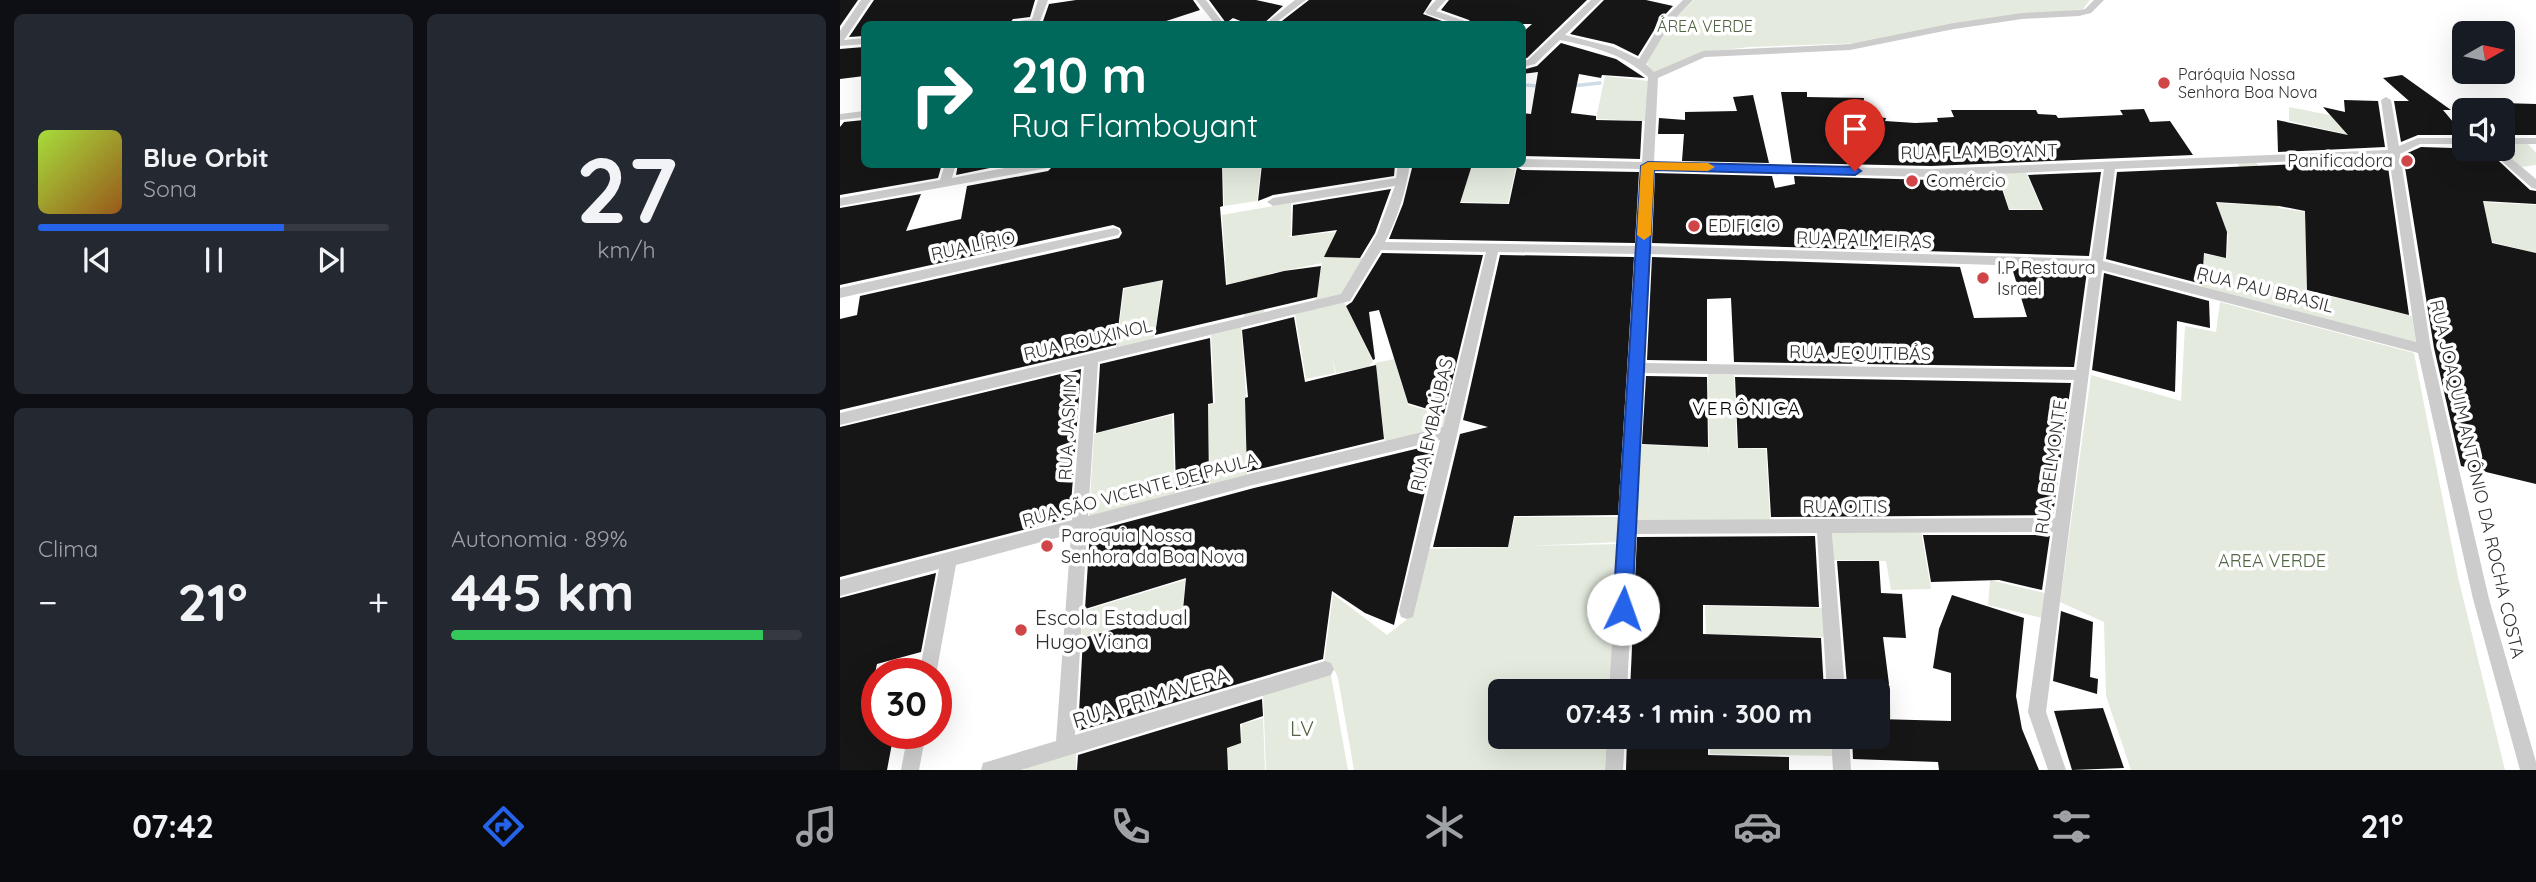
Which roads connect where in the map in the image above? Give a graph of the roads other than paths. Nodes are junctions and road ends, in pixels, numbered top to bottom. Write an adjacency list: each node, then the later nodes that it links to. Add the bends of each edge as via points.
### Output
1 (866, 0): 14 (street)
2 (1044, 0): 9 (street)
3 (1201, 0): 10 (street)
4 (1301, 0): 11 (street)
5 (1441, 0): 12 (street, via 1430,12)
6 (1596, 0): 13 (street)
7 (1688, 0): 17 (street, via 1666,22)
8 (2099, 0): 18 (street, via 2088,11 2078,13 1954,26 1859,46 1703,54)
9 (1036, 21)
10 (1218, 21)
11 (1273, 21)
12 (1456, 21)
13 (1559, 37): 16 (street); 17 (street, via 1618,49)
14 (840, 41): 15 (street)
15 (861, 41)
16 (1526, 63)
17 (1641, 64): 18 (street)
18 (1653, 76): 29 (street)
19 (2386, 100): 25 (street, RUA JOAQUIM ANTÔNIO DA ROCHA COSTA)
20 (861, 114): 21 (street)
21 (840, 117)
22 (2452, 141): 25 (street, RUA FLAMBOYANT, via 2418,141)
23 (2515, 141): 24 (street)
24 (2536, 141)
25 (2393, 153): 28 (street, RUA FLAMBOYANT); 44 (street, RUA JOAQUIM ANTÔNIO DA ROCHA COSTA)
26 (2508, 161): 35 (street)
27 (1526, 163): 29 (street, RUA FLAMBOYANT)
28 (2110, 165): 29 (street, RUA FLAMBOYANT, via 1931,173); 42 (street, RUA BELMONTE)
29 (1648, 166): 41 (street)
30 (950, 168): 34 (street)
31 (1025, 168): 34 (street)
32 (1404, 168): 33 (street)
33 (1403, 181): 37 (street); 39 (street)
34 (945, 182): 36 (street)
35 (2536, 185)
36 (840, 202)
37 (1273, 202)
38 (1114, 232): 43 (street, RUA LÍRIO)
39 (1378, 246): 40 (street, RUA PALMEIRAS); 45 (street, RUA ROUXINOL, via 1345,298)
40 (1493, 248): 41 (street, RUA PALMEIRAS); 49 (street, RUA EMBAÚBAS)
41 (1643, 250): 42 (street, RUA PALMEIRAS); 46 (street)
42 (2097, 264): 44 (street, RUA PAU BRASIL); 47 (street, RUA BELMONTE)
43 (840, 293)
44 (2424, 349): 70 (street, RUA JOAQUIM ANTÔNIO DA ROCHA COSTA, via 2481,599)
45 (1091, 359): 48 (street, RUA ROUXINOL); 51 (street, RUA JASMIM)
46 (1637, 368): 47 (street, RUA JEQUITIBÁS); 53 (street)
47 (2082, 375): 50 (street, RUA BELMONTE)
48 (840, 419)
49 (1451, 431): 51 (street, RUA SÃO VICENTE DE PAULA); 56 (street, RUA EMBAÚBAS)
50 (2062, 525): 52 (street, RUA OITIS); 69 (street, RUA BELMONTE, via 2037,712)
51 (1082, 526): 54 (street, RUA SÃO VICENTE DE PAULA); 61 (street, RUA JASMIM)
52 (1824, 526): 53 (street, RUA OITIS); 60 (street)
53 (1627, 527): 59 (street)
54 (949, 560): 55 (street, RUA SÃO VICENTE DE PAULA); 57 (street)
55 (840, 587)
56 (1407, 611)
57 (931, 658)
58 (1325, 669): 61 (street, RUA PRIMAVERA)
59 (1619, 679)
60 (1835, 679)
61 (1065, 747): 66 (street, RUA PRIMAVERA)
62 (914, 749): 65 (street)
63 (1615, 749): 67 (street)
64 (1841, 749): 68 (street)
65 (911, 770)
66 (990, 770)
67 (1614, 770)
68 (1842, 770)
69 (2057, 770)
70 (2529, 770)

